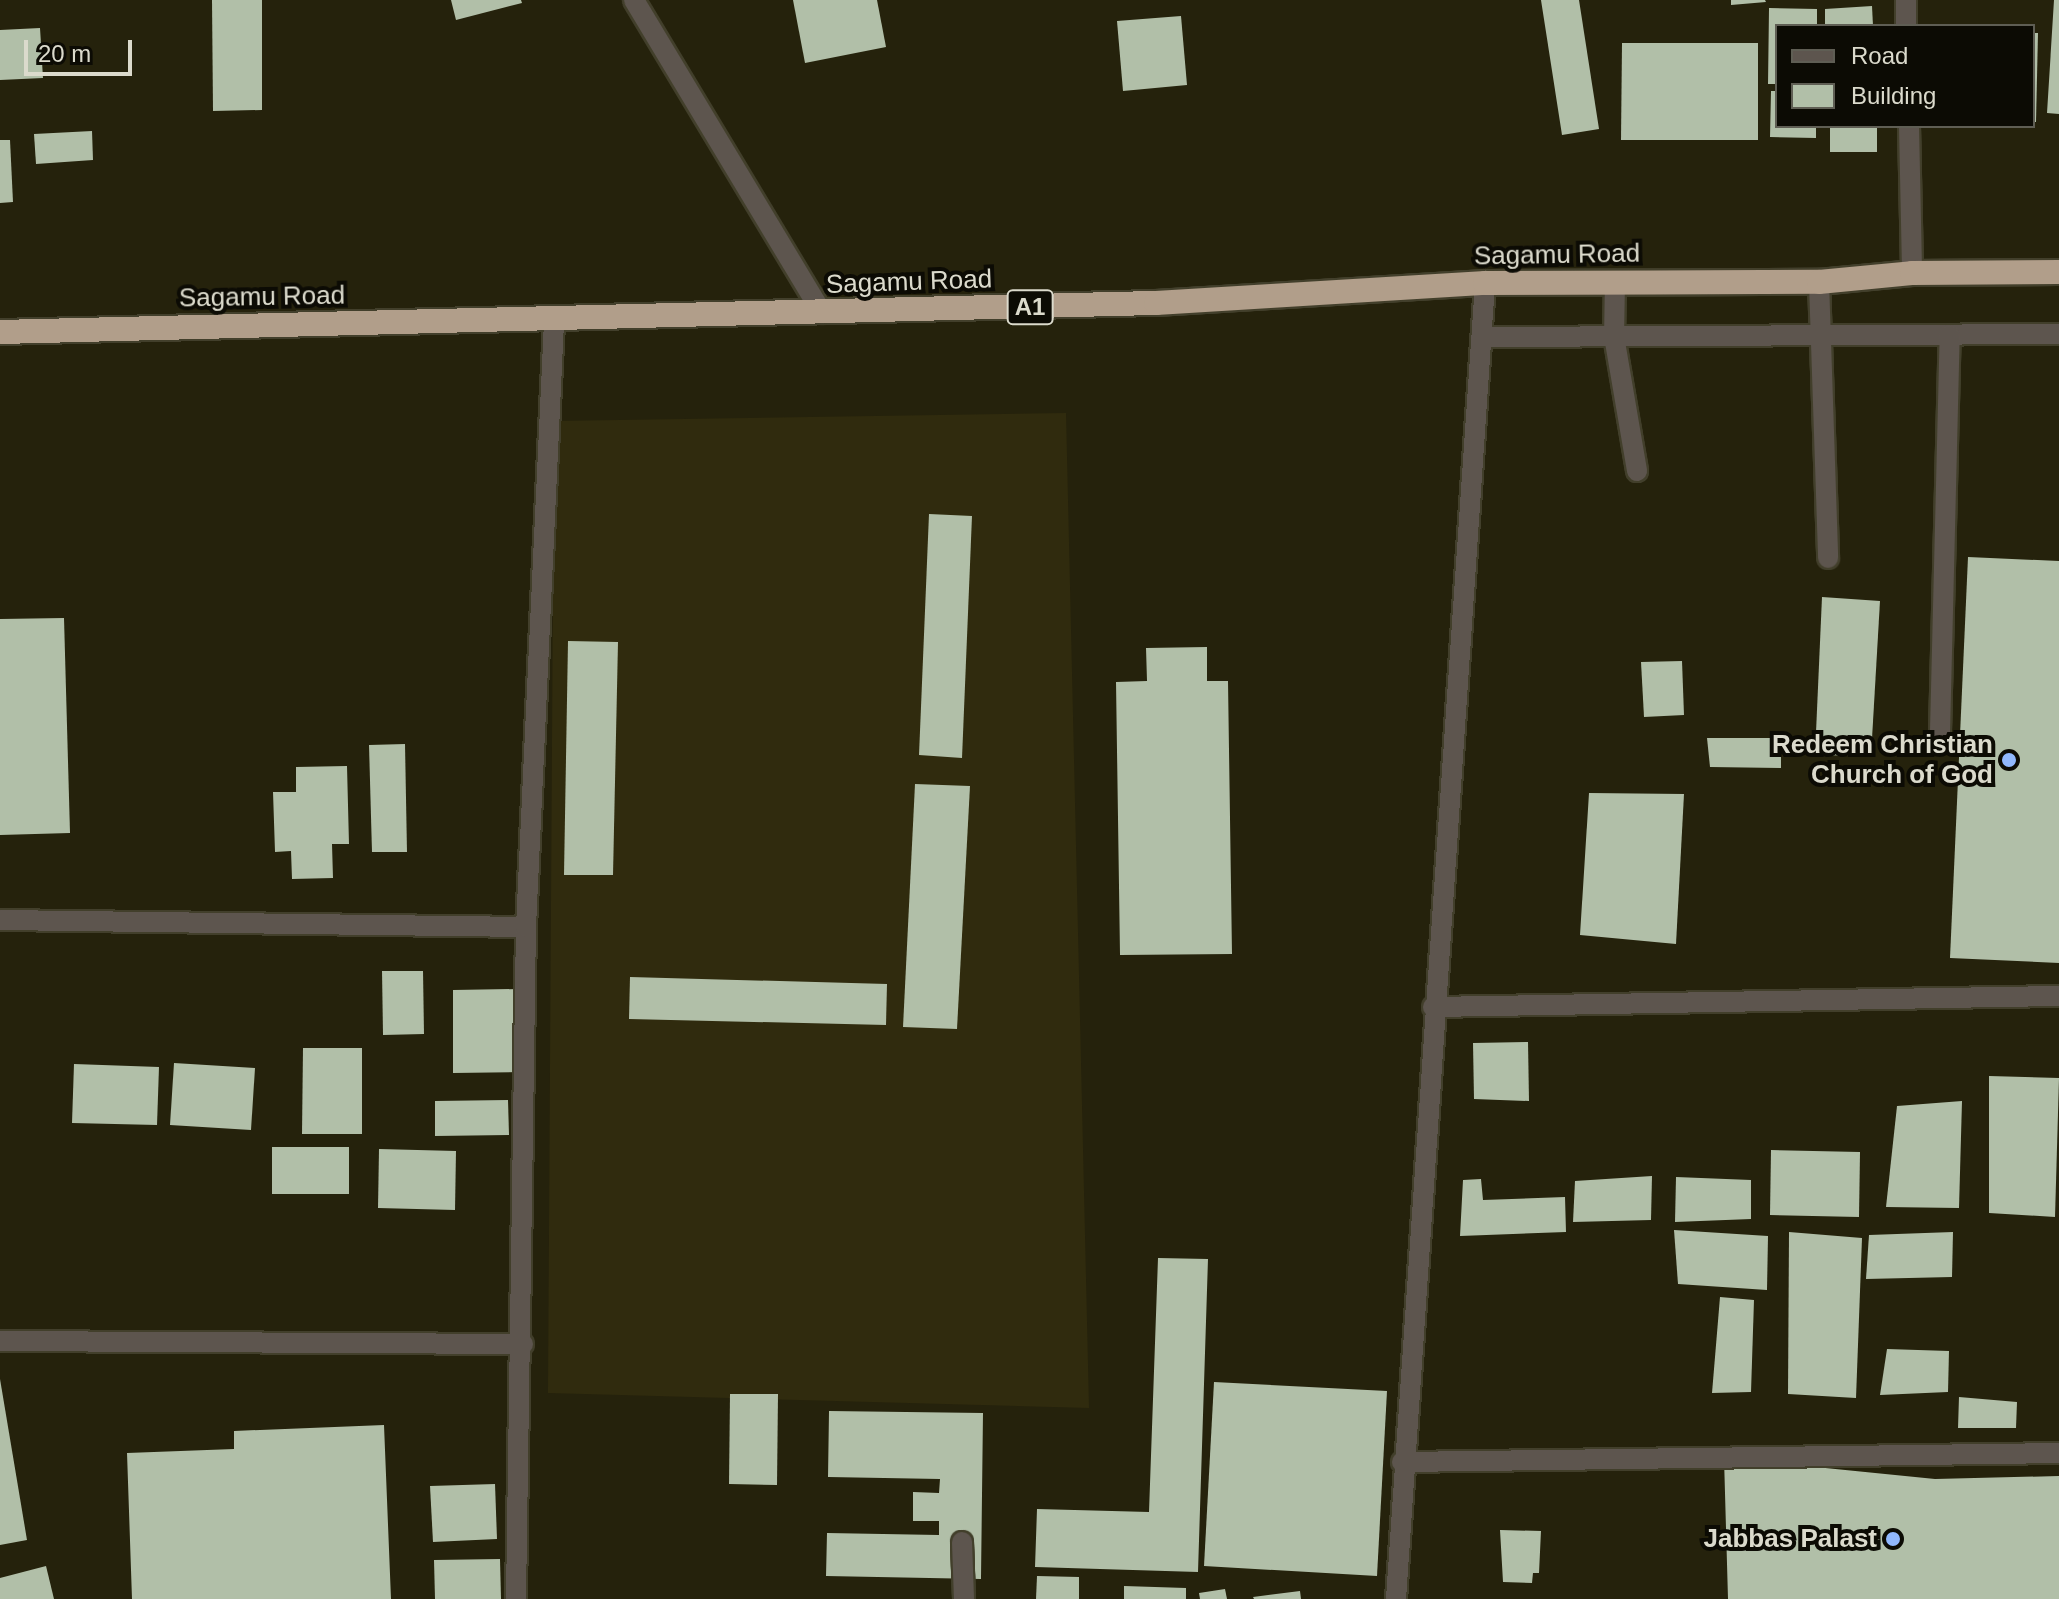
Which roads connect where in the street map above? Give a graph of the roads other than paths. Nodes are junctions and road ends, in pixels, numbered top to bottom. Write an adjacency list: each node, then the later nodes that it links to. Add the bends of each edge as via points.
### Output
1 (634, 0): 10 (street)
2 (1906, 0): 3 (street)
3 (1906, 24)
4 (1909, 128): 6 (street)
5 (2059, 272): 6 (highway, Sagamu Road / A1)
6 (1912, 273): 8 (highway, Sagamu Road / A1)
7 (1615, 281): 8 (highway, Sagamu Road / A1); 9 (highway, Sagamu Road / A1); 15 (street)
8 (1819, 282): 16 (street)
9 (1485, 283): 10 (highway, Sagamu Road / A1, via 1156,303); 17 (street)
10 (822, 313): 11 (highway, Sagamu Road / A1)
11 (554, 321): 12 (highway, Sagamu Road / A1); 22 (street)
12 (0, 332)
13 (2059, 334): 14 (street)
14 (1950, 335): 16 (street); 20 (street)
15 (1614, 336): 16 (street); 17 (street); 18 (street)
16 (1823, 336): 19 (street)
17 (1485, 337): 24 (street)
18 (1637, 471)
19 (1828, 558)
20 (1940, 732)
21 (0, 920): 22 (street)
22 (526, 927): 26 (street)
23 (2059, 996): 24 (street)
24 (1433, 1007): 28 (street)
25 (0, 1341): 26 (street)
26 (523, 1344): 30 (street)
27 (2059, 1453): 28 (street)
28 (1402, 1462): 32 (street)
29 (962, 1542): 31 (street)
30 (516, 1599)
31 (964, 1599)
32 (1396, 1599)

